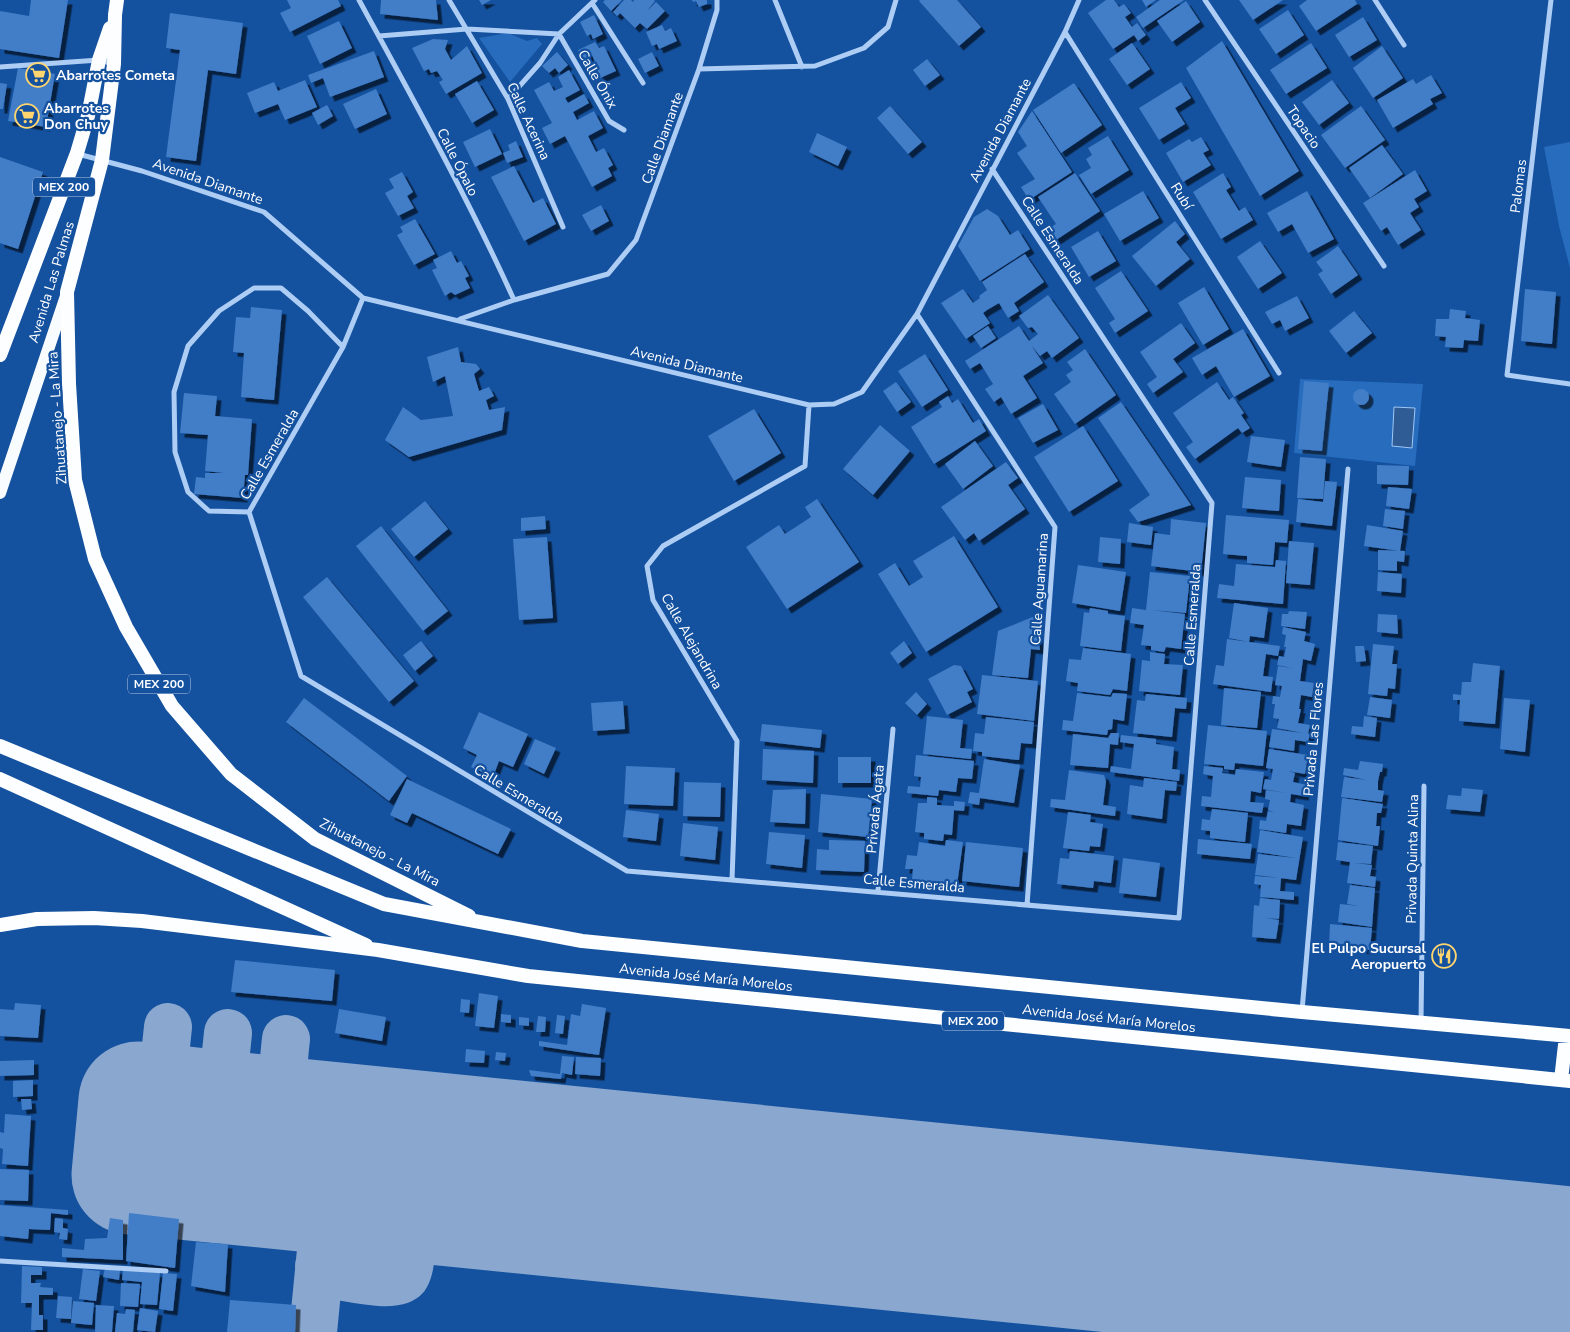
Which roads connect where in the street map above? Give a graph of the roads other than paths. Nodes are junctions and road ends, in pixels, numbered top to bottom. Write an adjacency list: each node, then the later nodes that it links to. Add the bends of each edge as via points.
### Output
1 (117, 0): 12 (highway, MEX 200)
2 (359, 0): 16 (street, Calle Ópalo)
3 (449, 0): 13 (street, Calle Acerina)
4 (717, 0): 22 (street, via 717,10)
5 (775, 0): 21 (street)
6 (896, 0): 21 (street, via 888,28 864,48 815,66)
7 (1079, 0): 14 (street, Avenida Diamante)
8 (1205, 0): 30 (street, Topacio)
9 (1375, 0): 17 (street)
10 (1551, 0): 39 (street, Palomas, via 1507,375)
11 (594, 1): 15 (street); 23 (street)
12 (115, 15): 18 (highway, Avenida Las Palmas / MEX 200); 19 (highway, Avenida Las Palmas / MEX 200)
13 (467, 29): 15 (street); 16 (street); 24 (street, Calle Acerina)
14 (1065, 32): 28 (street, Avenida Diamante); 38 (street, Rubí)
15 (559, 34): 24 (street, via 540,63); 25 (street, Calle Ónix, via 609,120)
16 (379, 36): 33 (street, Calle Ópalo)
17 (1404, 45)
18 (99, 60): 19 (street); 20 (street); 26 (highway, Avenida Las Palmas / MEX 200)
19 (114, 64): 27 (highway, Avenida Las Palmas / MEX 200)
20 (0, 67)
21 (802, 67): 22 (street)
22 (699, 69): 33 (street, Calle Diamante, via 636,240 608,274)
23 (644, 83)
24 (508, 99): 29 (street, Calle Acerina)
25 (624, 130)
26 (77, 154): 27 (street, Avenida Diamante); 37 (highway, Avenida Las Palmas / MEX 200)
27 (102, 160): 31 (highway, Avenida Las Palmas / MEX 200); 32 (street, Avenida Diamante, via 264,212)
28 (992, 169): 34 (street, Avenida Diamante); 50 (street, Calle Esmeralda, via 1212,503 1179,918)
29 (563, 227)
30 (1384, 266)
31 (67, 292): 42 (main road, Avenida Las Palmas); 51 (highway, Zihuatanejo - La Mira / MEX 200, via 75,480 95,559 126,627 172,706 232,774 315,839)
32 (362, 298): 35 (street, Avenida Diamante); 36 (street, Calle Esmeralda)
33 (514, 300): 35 (street, Calle Diamante)
34 (917, 314): 40 (street, Avenida Diamante, via 862,392 834,404); 50 (street, Calle Aguamarina, via 1055,528)
35 (459, 320): 40 (street, Avenida Diamante)
36 (343, 347): 43 (street, Calle Esmeralda); 43 (street, via 281,288 254,288 219,311 188,346 174,392 175,452 188,492 209,511)
37 (0, 355)
38 (1279, 373)
39 (1570, 384)
40 (809, 405): 48 (street, Calle Alejandrina, via 805,466 663,546 647,566 653,600 737,741)
41 (1348, 469): 54 (street, Privada Las Flores)
42 (0, 492)
43 (249, 512): 48 (street, Calle Esmeralda, via 301,676 627,871)
44 (893, 728): 49 (street, Privada Ágata)
45 (0, 746): 51 (highway, MEX 200, via 384,904)
46 (0, 779): 53 (highway)
47 (1424, 786): 55 (street, Privada Quinta Alina)
48 (732, 880): 49 (street, Calle Esmeralda)
49 (878, 891): 50 (street, Calle Esmeralda)
50 (1027, 905)
51 (484, 923): 54 (highway, Avenida José María Morelos / MEX 200, via 582,942)
52 (0, 926): 53 (highway, MEX 200, via 37,919 142,921)
53 (378, 950): 57 (highway, Avenida José María Morelos / MEX 200, via 528,976)
54 (1302, 1012): 55 (highway, Avenida José María Morelos / MEX 200)
55 (1421, 1023): 56 (highway, Avenida José María Morelos / MEX 200)
56 (1568, 1036): 57 (highway)
57 (1565, 1081)
58 (0, 1261): 59 (street)
59 (166, 1270)

